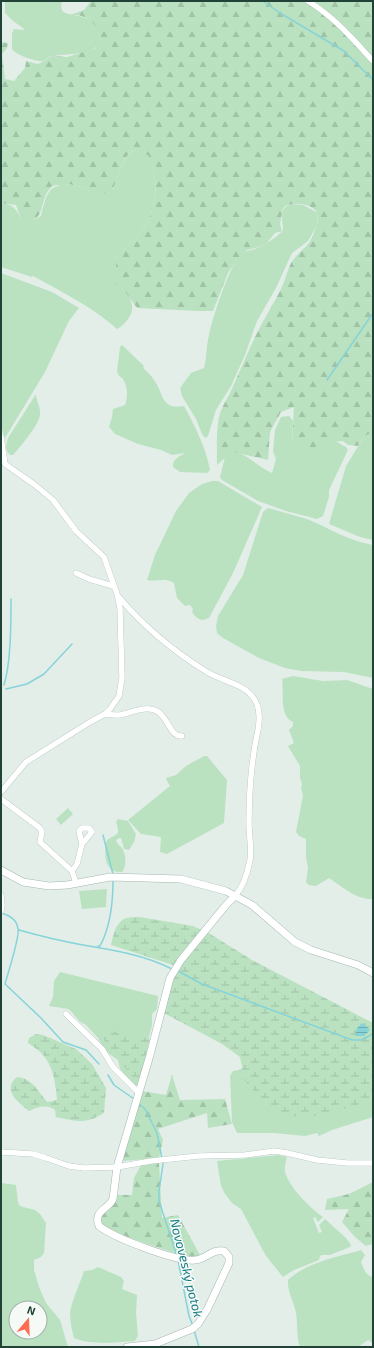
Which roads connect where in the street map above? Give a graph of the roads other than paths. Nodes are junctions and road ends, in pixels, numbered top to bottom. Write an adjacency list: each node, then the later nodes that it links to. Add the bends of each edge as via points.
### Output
1 (308, 1): 2 (street, via 344,29)
2 (373, 61)
3 (1, 437): 4 (street)
4 (3, 466): 6 (street, via 36,485 53,500 76,531 104,557)
5 (76, 573): 6 (street)
6 (113, 586): 7 (street)
7 (116, 594): 8 (street); 9 (street)
8 (126, 606): 9 (street); 19 (street, via 174,649 208,672 242,688 252,696 258,708 260,721 251,772 250,859 240,891)
9 (120, 608): 10 (street, via 122,685 118,699)
10 (104, 714): 11 (street, via 120,715 146,709 156,711 167,721 173,734); 12 (street, via 26,762)
11 (182, 736)
12 (1, 791)
13 (1, 799): 16 (street, via 40,828 40,842)
14 (82, 844): 16 (street, via 77,864)
15 (1, 870): 17 (street, via 23,882 49,886)
16 (72, 871): 17 (street)
17 (76, 883): 19 (street, via 110,877 181,879)
18 (1, 895): 20 (street)
19 (235, 896): 21 (street, via 252,905 295,942); 23 (street, via 181,960 170,978)
20 (1, 911)
21 (373, 973)
22 (66, 1014): 23 (street, via 102,1049 113,1067)
23 (139, 1093): 26 (street)
24 (1, 1152): 26 (street, via 33,1154 69,1166 84,1168)
25 (373, 1163): 26 (street, via 317,1160 274,1152 199,1156)
26 (117, 1167): 27 (street, via 113,1199 98,1216 99,1226 113,1235 180,1259 198,1260 218,1250 224,1251 229,1257 229,1264 198,1324 178,1336 155,1344)
27 (126, 1347)

